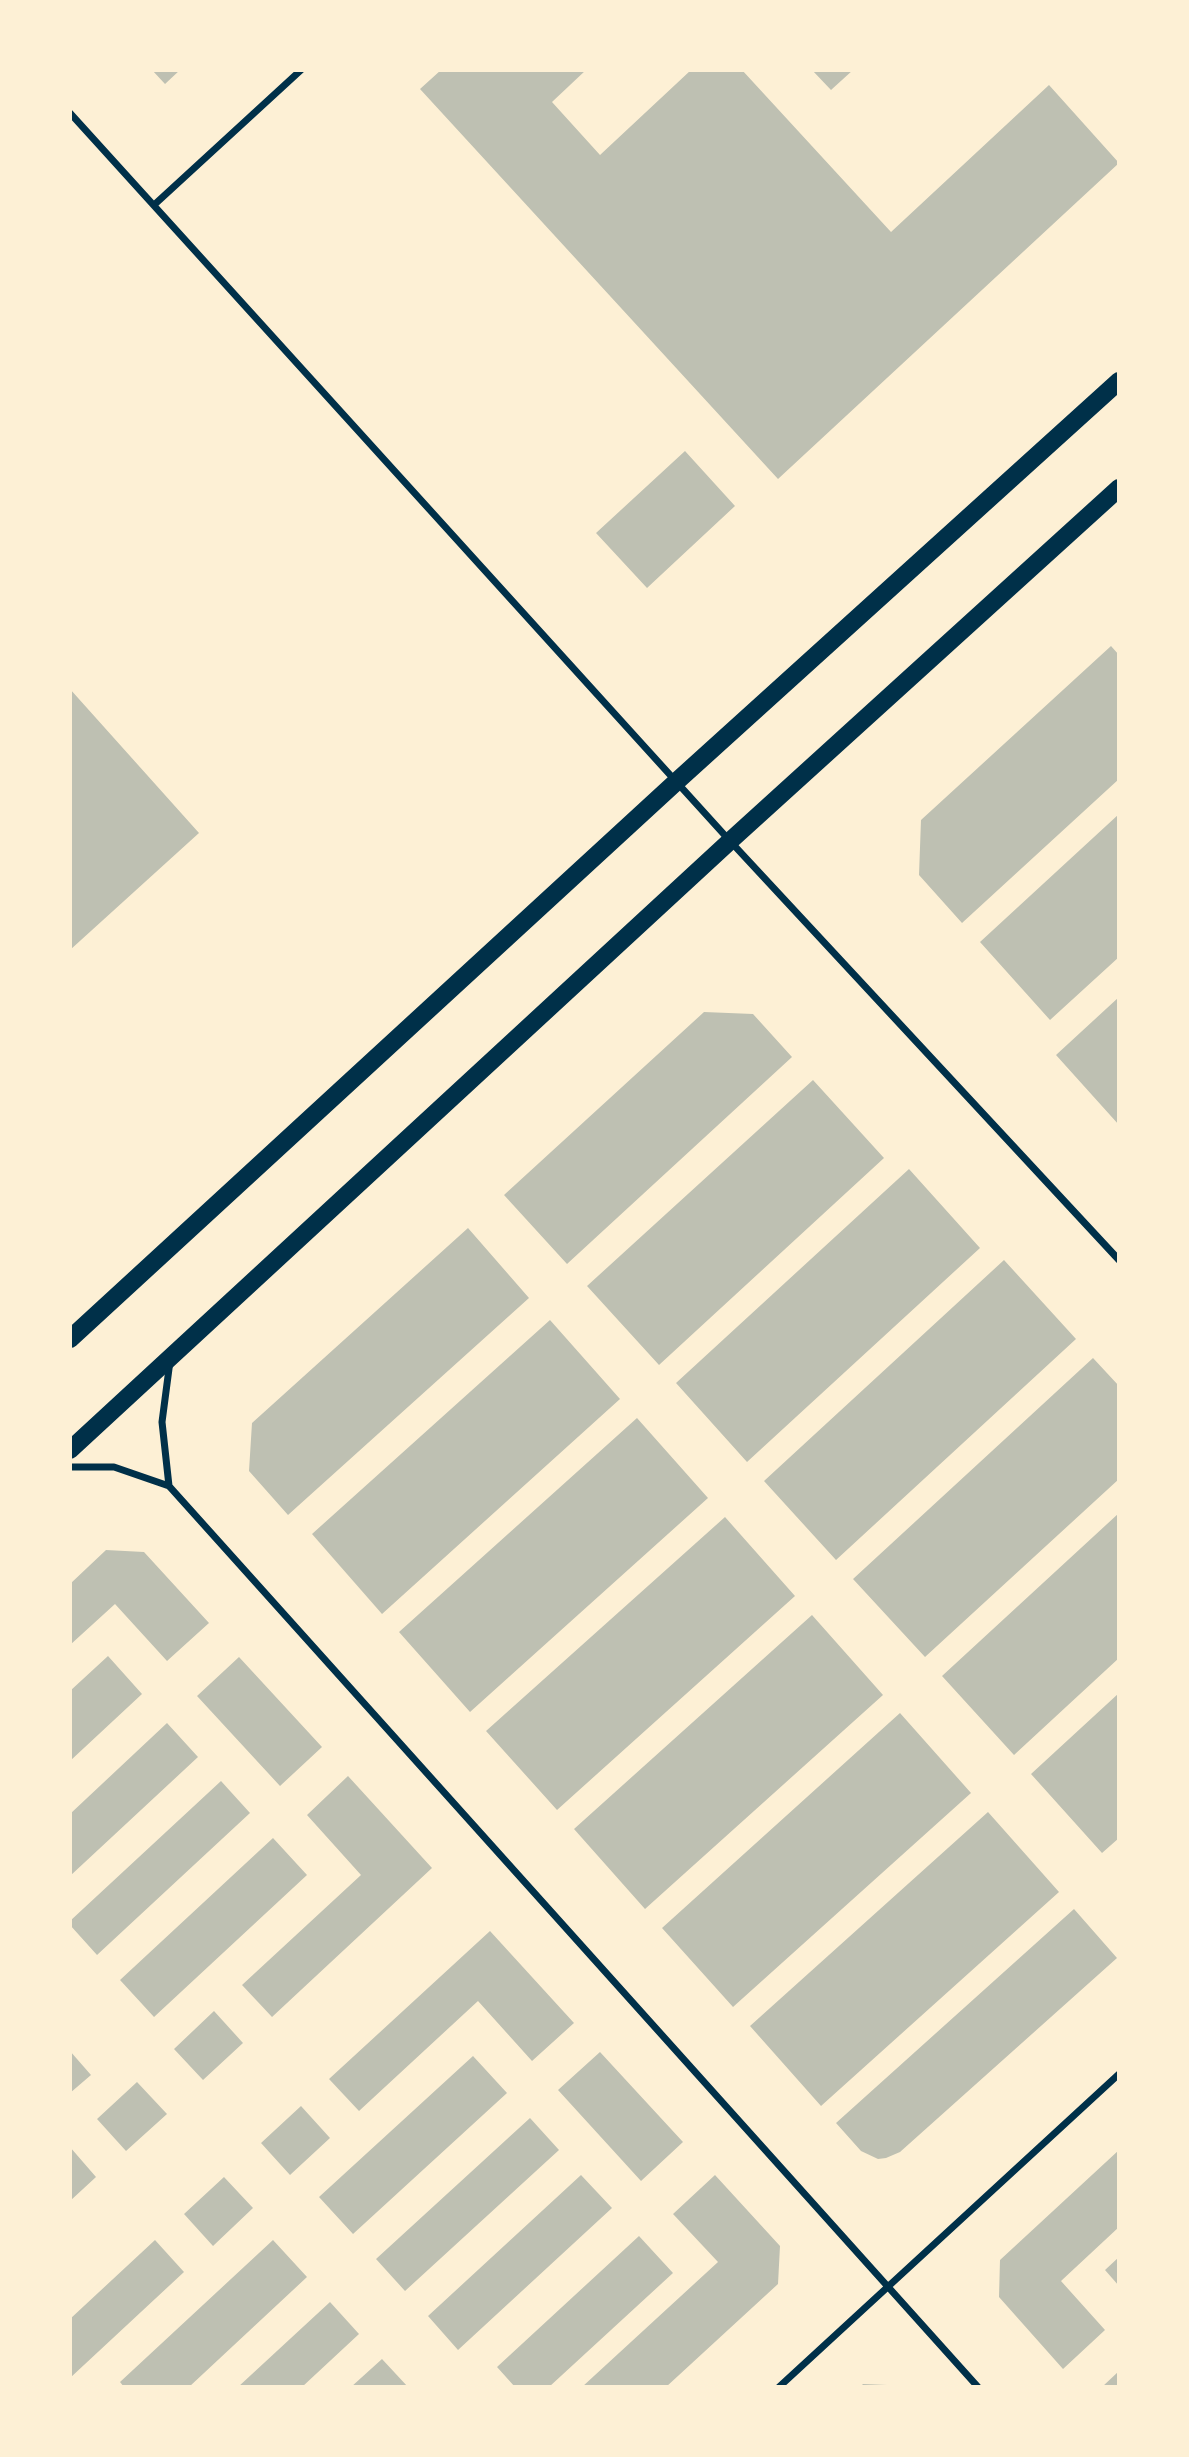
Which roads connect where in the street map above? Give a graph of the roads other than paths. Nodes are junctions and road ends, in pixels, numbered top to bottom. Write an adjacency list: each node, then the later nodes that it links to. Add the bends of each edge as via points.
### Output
1 (301, 70): 3 (street)
2 (70, 113): 3 (street)
3 (154, 205): 6 (street)
4 (1119, 381): 6 (main road)
5 (1119, 488): 7 (main road)
6 (676, 782): 7 (street); 9 (main road)
7 (730, 841): 8 (street); 10 (main road)
8 (1119, 1260)
9 (70, 1339)
10 (170, 1358): 11 (main road); 13 (street, via 162,1422)
11 (70, 1450)
12 (70, 1467): 13 (street, via 114,1467)
13 (169, 1486): 15 (street)
14 (1119, 2074): 15 (street)
15 (888, 2287): 16 (street); 17 (street)
16 (779, 2387)
17 (978, 2387)

